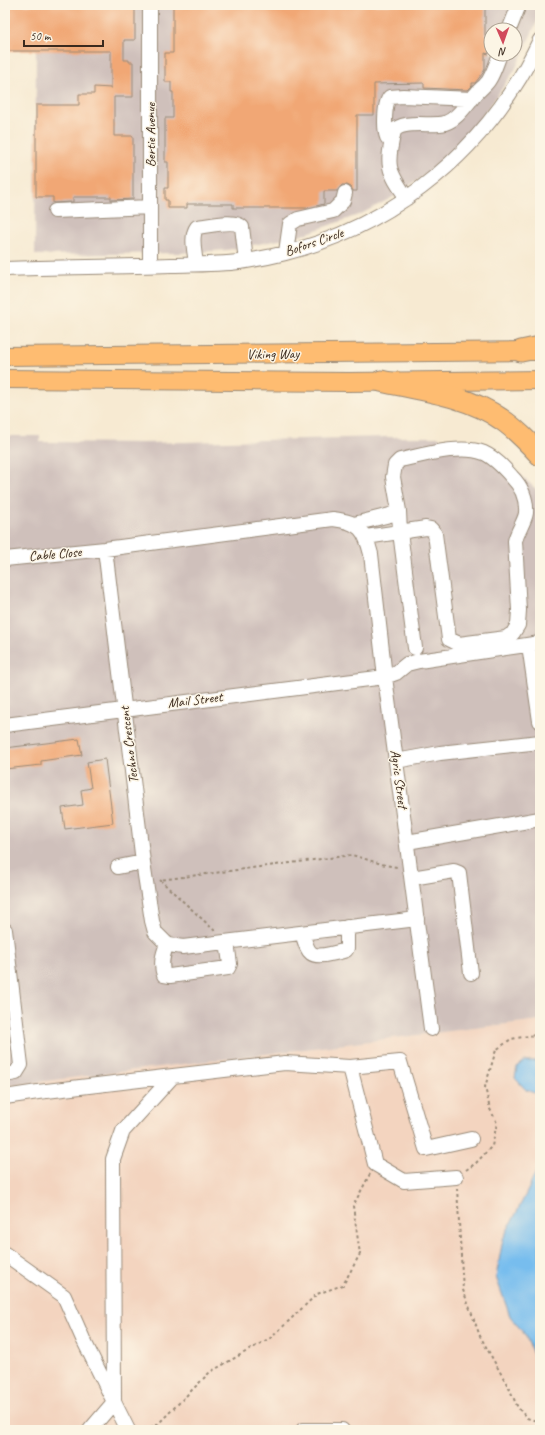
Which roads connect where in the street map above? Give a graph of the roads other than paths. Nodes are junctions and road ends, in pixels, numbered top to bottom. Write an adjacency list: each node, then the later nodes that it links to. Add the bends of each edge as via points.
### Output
1 (150, 5): 10 (street, Bertie Avenue)
2 (519, 5): 3 (street)
3 (512, 22)
4 (540, 40): 9 (street, Bofors Circle, via 517,84 484,130 449,165)
5 (497, 62): 6 (street, via 489,80)
6 (472, 99): 7 (street, via 456,116 445,123 399,126 394,131); 7 (street, via 390,97 387,101 385,128)
7 (391, 142): 9 (street, via 390,172)
8 (345, 193): 12 (street, via 343,201 333,211 298,219 290,224)
9 (407, 198): 12 (street, Bofors Circle, via 353,228)
10 (150, 207): 11 (street); 15 (street, Bertie Avenue)
11 (55, 211)
12 (286, 252): 13 (street, Bofors Circle)
13 (246, 261): 14 (street, Bofors Circle); 14 (street, via 242,227 233,223 197,227 193,235)
14 (196, 264): 15 (street, Bofors Circle)
15 (150, 265): 16 (street, Bofors Circle)
16 (5, 269)
17 (534, 350): 18 (main road, Viking Way)
18 (5, 356)
19 (5, 379): 21 (main road, Viking Way)
20 (540, 380): 21 (main road, Viking Way)
21 (381, 382): 22 (highway, via 457,398 479,407 501,418)
22 (540, 455)
23 (399, 511): 24 (street); 25 (street); 25 (street, via 393,477 395,465 400,460 443,451 462,450 484,453 502,466 524,494 526,506 526,514 515,541 519,610 518,625 513,633 506,638 459,644 449,639 435,534 426,528)
24 (361, 530): 25 (street); 26 (street, via 346,521 333,519); 30 (street, Agric Street, via 371,554)
25 (400, 532): 29 (street)
26 (105, 549): 27 (street, Cable Close); 31 (street, Techno Crescent)
27 (5, 559)
28 (534, 644): 30 (street, via 419,661 407,664 396,673); 32 (street)
29 (415, 648)
30 (385, 677): 31 (street, Mail Street); 35 (street, Agric Street)
31 (125, 709): 33 (street, Mail Street); 38 (street, Techno Crescent)
32 (540, 721)
33 (5, 725)
34 (540, 742): 35 (street, via 440,753)
35 (396, 761): 37 (street, Agric Street)
36 (540, 819): 37 (street)
37 (407, 842): 40 (street, Agric Street)
38 (143, 862): 39 (street); 46 (street, Techno Crescent, via 155,932)
39 (118, 867)
40 (411, 873): 41 (street, Agric Street); 47 (street, via 459,873)
41 (417, 919): 42 (street); 48 (street, Agric Street)
42 (347, 927): 44 (street); 44 (street, via 346,950 322,956 310,953)
43 (5, 930): 50 (street, via 21,1065 16,1073)
44 (302, 933): 45 (street)
45 (227, 942): 46 (street, via 183,947); 46 (street, via 230,964 228,968 170,976 164,975 162,966)
46 (167, 944)
47 (471, 973)
48 (432, 1029)
49 (350, 1067): 51 (street, via 285,1063); 53 (street, via 400,1062 426,1149); 54 (street, via 375,1164 404,1181)
50 (5, 1075)
51 (173, 1076): 52 (street); 56 (street, via 122,1131 113,1159)
52 (5, 1097)
53 (471, 1139)
54 (456, 1177)
55 (5, 1254): 56 (street, via 64,1296)
56 (114, 1402): 57 (street); 58 (street)
57 (90, 1430)
58 (128, 1430)
59 (303, 1430): 60 (street)
60 (342, 1430)

